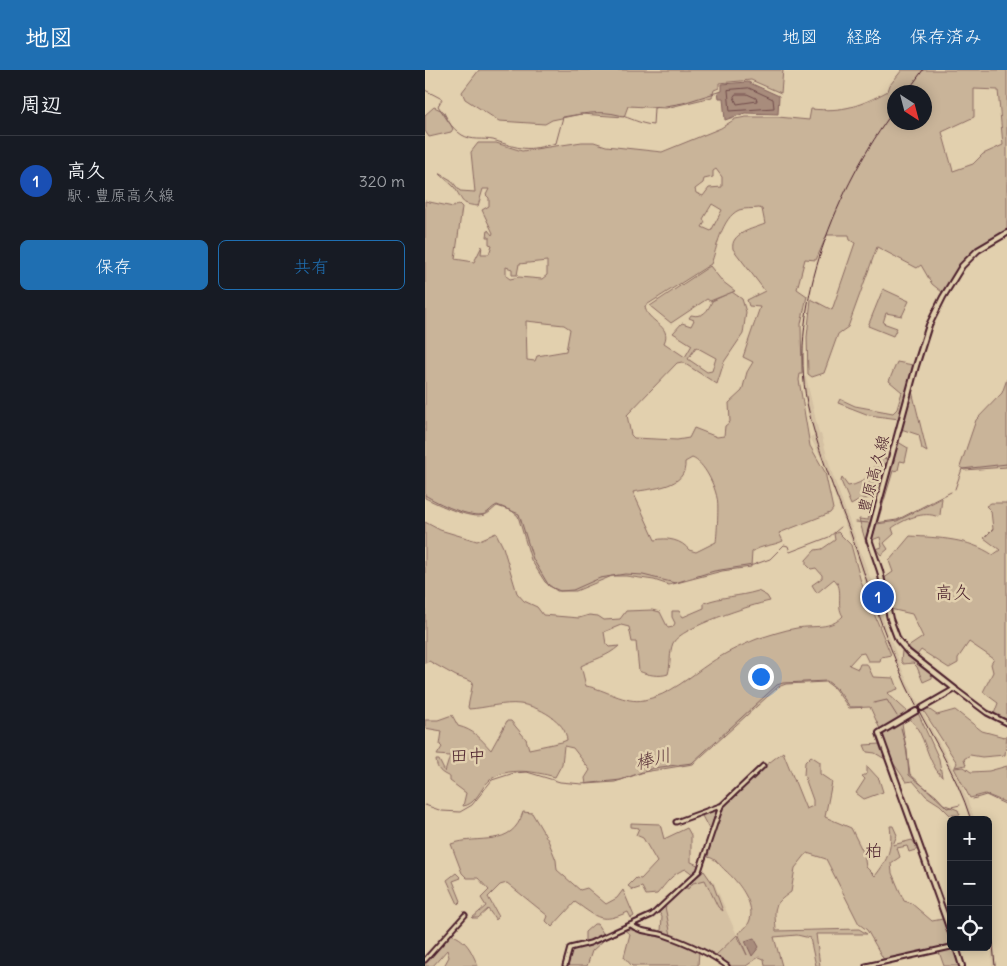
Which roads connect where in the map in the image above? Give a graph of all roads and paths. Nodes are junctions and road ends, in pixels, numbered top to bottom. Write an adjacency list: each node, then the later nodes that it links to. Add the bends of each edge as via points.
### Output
1 (1007, 233): 2 (main road, 豊原高久線, via 985,245 962,266 929,325 869,538 898,640 908,652)
2 (955, 689): 3 (main road); 5 (street, via 987,713)
3 (921, 708)
4 (916, 711): 10 (main road, via 879,733)
5 (1007, 723)
6 (763, 766): 7 (street)
7 (721, 806): 8 (street); 11 (street, via 699,871 655,913)
8 (677, 822)
9 (465, 915): 14 (street)
10 (947, 922)
11 (631, 925): 15 (street, via 570,948); 16 (street, via 697,948)
12 (947, 948): 17 (street)
13 (957, 951): 18 (main road)
14 (425, 960)
15 (565, 966)
16 (727, 966)
17 (866, 966)
18 (963, 966)

